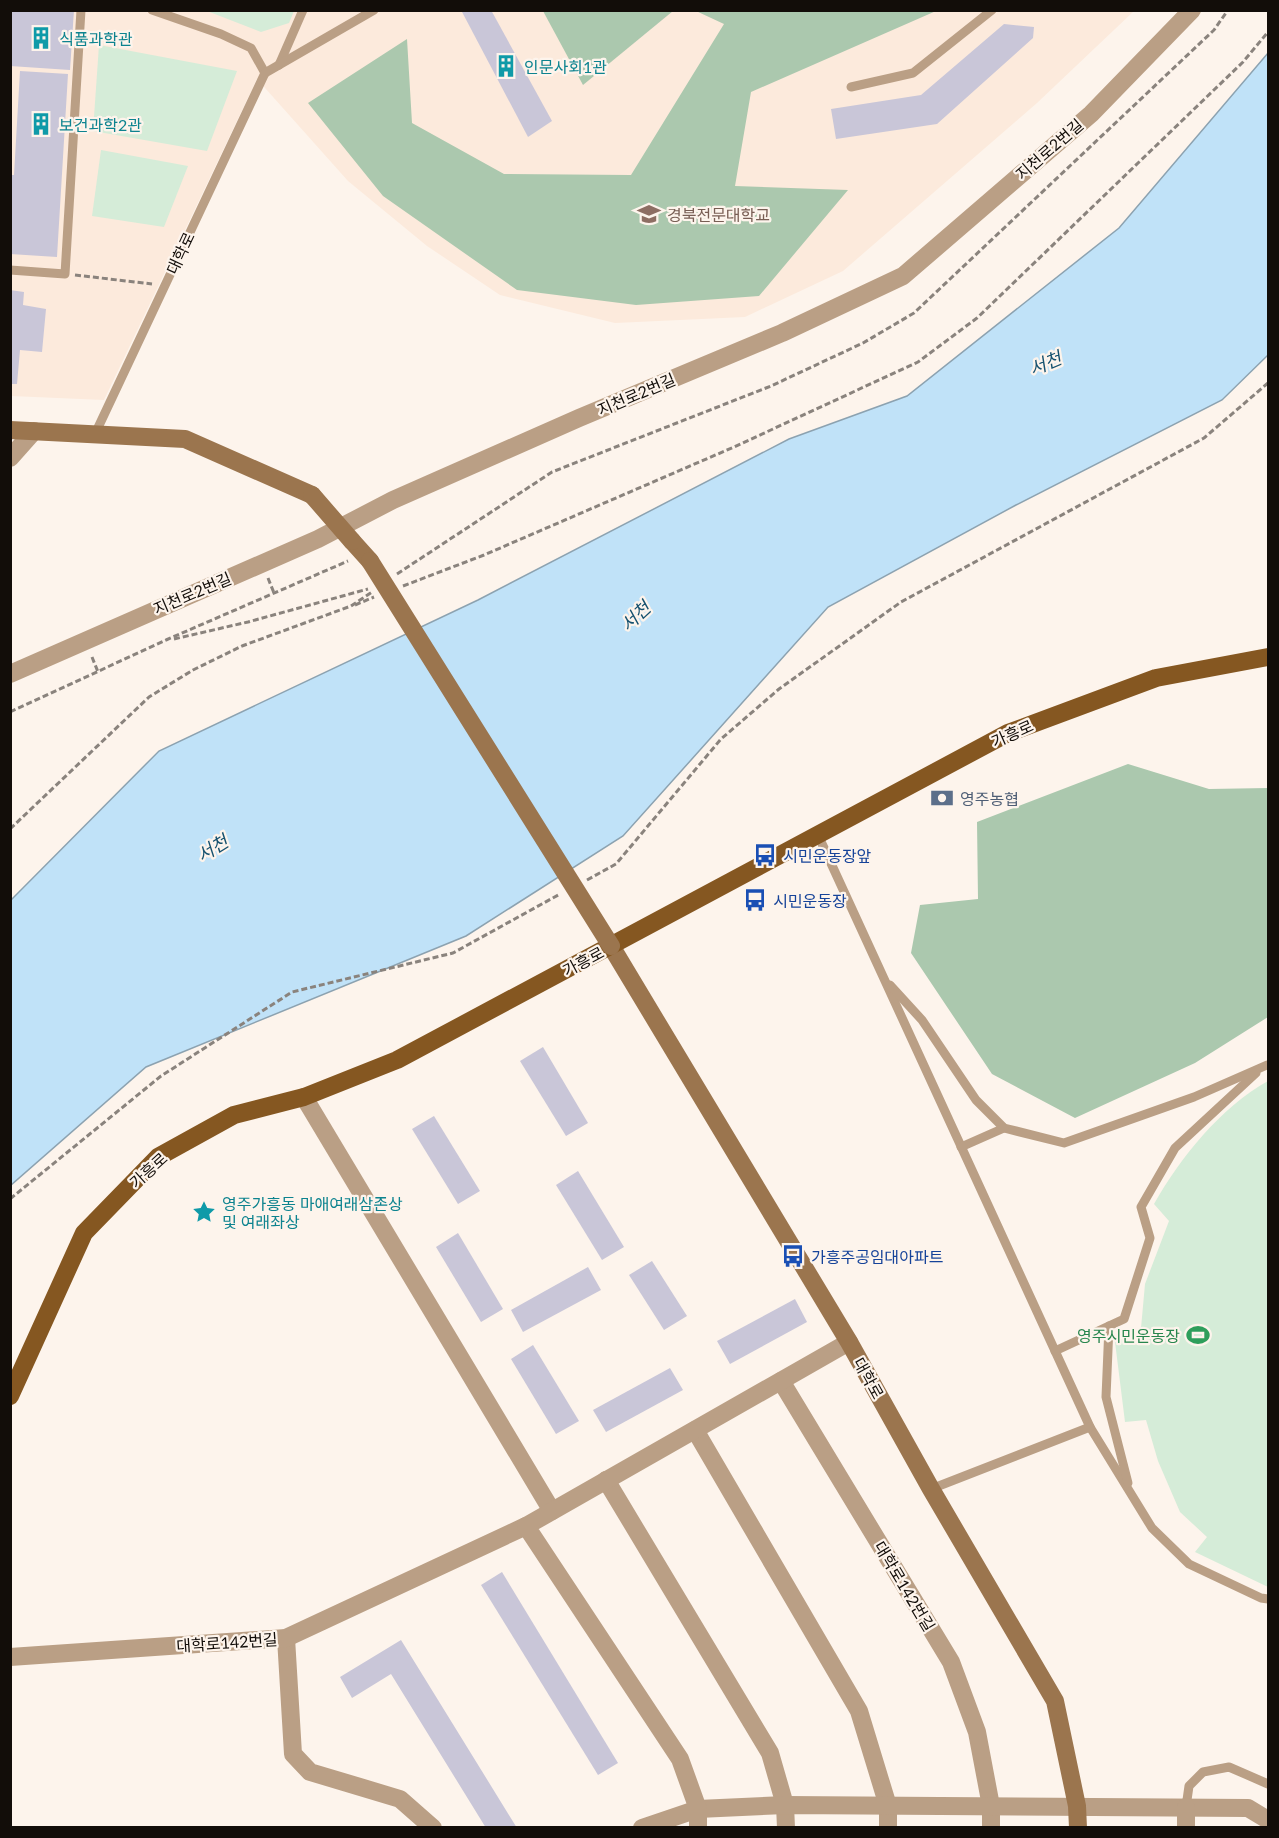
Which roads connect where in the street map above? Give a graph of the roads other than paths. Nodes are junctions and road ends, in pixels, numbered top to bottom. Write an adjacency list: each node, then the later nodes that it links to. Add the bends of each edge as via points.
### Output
1 (81, 10): 10 (lane, via 64,274)
2 (152, 10): 8 (lane, via 251,48)
3 (303, 10): 7 (lane)
4 (374, 10): 7 (lane)
5 (992, 10): 9 (lane, via 913,73)
6 (1192, 10): 16 (street, 지천로2번길, via 1091,114 903,276 782,333 393,500 318,539)
7 (279, 65): 8 (lane)
8 (265, 73): 13 (lane, 대학로)
9 (851, 87)
10 (10, 270)
11 (10, 430): 12 (main road)
12 (34, 431): 13 (main road); 14 (street)
13 (95, 434): 18 (main road, 대학로, bridge, via 184,439 312,495 362,552)
14 (10, 458)
15 (1269, 657): 17 (main road, 가흥로, via 1156,678 1008,732)
16 (10, 674)
17 (818, 835): 18 (main road, 가흥로); 19 (lane)
18 (611, 946): 21 (main road, 가흥로, via 397,1060); 25 (main road, 대학로)
19 (883, 978): 22 (lane, via 922,1020 976,1100); 23 (lane)
20 (1268, 1065): 22 (lane, via 1194,1097 1065,1143); 24 (lane, via 1175,1148 1141,1207 1150,1238 1125,1319)
21 (304, 1097): 28 (main road, 가흥로, via 234,1115 158,1157 84,1233); 34 (street)
22 (1004, 1128): 23 (lane)
23 (961, 1147): 26 (lane)
24 (1109, 1326): 26 (lane); 33 (lane, via 1106,1397)
25 (849, 1342): 27 (street, 대학로142번길); 32 (main road, 대학로)
26 (1055, 1351): 29 (lane)
27 (781, 1381): 30 (street, 대학로142번길); 42 (street, 대학로142번길, via 951,1662 976,1732)
28 (10, 1396)
29 (1090, 1427): 32 (lane); 33 (lane)
30 (695, 1430): 31 (street, 대학로142번길); 41 (street, via 859,1711)
31 (606, 1480): 34 (street, 대학로142번길); 40 (street, via 770,1753)
32 (931, 1489): 43 (main road, 대학로, via 1056,1701)
33 (1130, 1492): 36 (lane, via 1152,1528 1189,1564)
34 (552, 1511): 35 (street, 대학로142번길)
35 (526, 1526): 37 (street, 대학로142번길); 45 (street, via 680,1759)
36 (1269, 1599)
37 (286, 1638): 38 (street, 대학로142번길); 47 (street, via 293,1754 310,1772 399,1798)
38 (10, 1657)
39 (1269, 1784): 44 (lane, via 1229,1767 1203,1772 1189,1786)
40 (785, 1805): 41 (street); 45 (street); 49 (street)
41 (888, 1806): 42 (street); 50 (street)
42 (991, 1806): 43 (street); 51 (street, 대학로142번길)
43 (1077, 1806): 44 (street); 52 (main road, 대학로)
44 (1186, 1807): 46 (street, via 1248,1808); 53 (street)
45 (698, 1818): 48 (street)
46 (1269, 1820)
47 (433, 1827)
48 (642, 1827)
49 (786, 1827)
50 (888, 1827)
51 (991, 1827)
52 (1078, 1827)
53 (1186, 1827)

